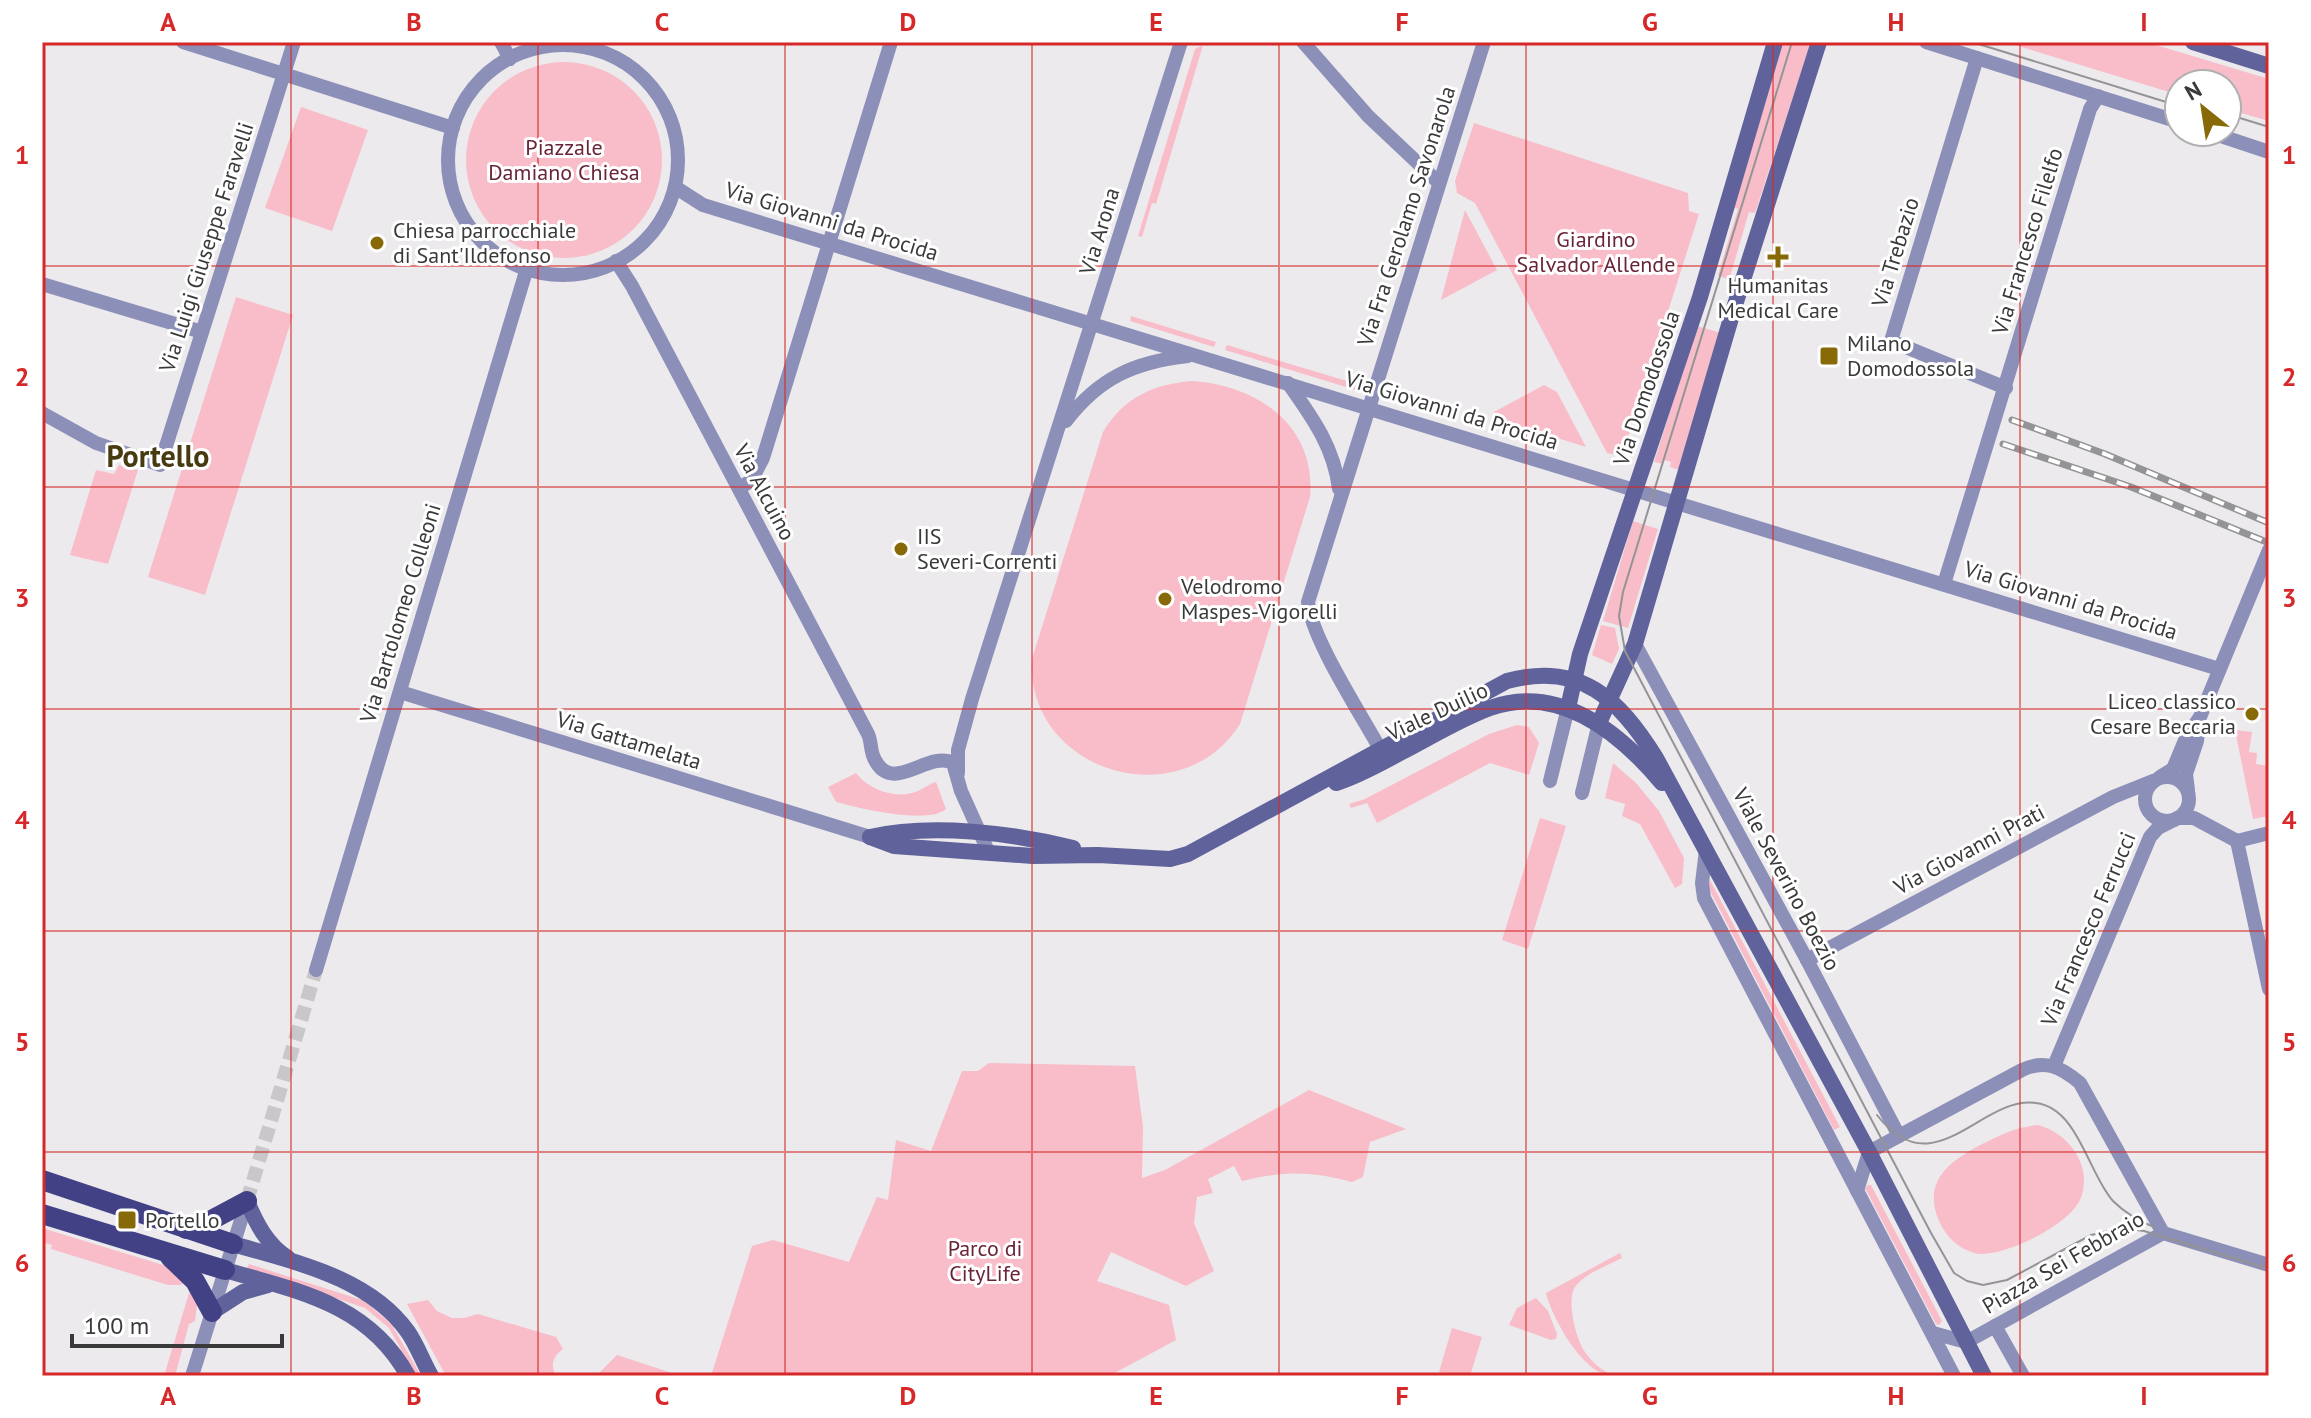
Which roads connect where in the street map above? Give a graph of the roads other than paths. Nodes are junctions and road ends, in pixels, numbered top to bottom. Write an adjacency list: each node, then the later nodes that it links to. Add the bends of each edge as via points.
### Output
1 (183, 42): 16 (street)
2 (294, 42): 16 (street, Via Luigi Giuseppe Faravelli)
3 (501, 42): 14 (street)
4 (891, 42): 24 (street)
5 (1181, 42): 28 (street, Via Arona)
6 (1303, 42): 22 (street, via 1368,116)
7 (1484, 42): 22 (street, Via Fra Gerolamo Savonarola)
8 (1775, 42): 37 (street, Via Domodossola, via 1700,297)
9 (1819, 42): 39 (street)
10 (1926, 42): 13 (street)
11 (2193, 42): 15 (street)
12 (598, 46): 14 (street, via 545,47); 23 (street, via 649,82 663,103 678,150)
13 (1977, 58): 17 (street); 32 (street, Via Trebazio, via 1891,341)
14 (510, 59): 19 (street, via 473,89)
15 (2269, 66)
16 (284, 73): 19 (street); 29 (street, Via Luigi Giuseppe Faravelli)
17 (2098, 96): 18 (street); 32 (street, Via Francesco Filelfo)
18 (2163, 117)
19 (453, 128): 26 (street, via 450,180 464,218 490,248)
20 (2243, 143): 21 (street)
21 (2269, 152)
22 (1439, 183): 33 (street, Via Fra Gerolamo Savonarola)
23 (675, 187): 24 (street, Via Giovanni da Procida, via 703,205); 25 (street, via 655,229)
24 (829, 244): 28 (street, Via Giovanni da Procida); 36 (street, via 760,465 751,481)
25 (616, 261): 26 (street, via 570,274); 36 (street, Via Alcuino)
26 (527, 268): 45 (street, Via Bartolomeo Colleoni)
27 (42, 284): 29 (street)
28 (1093, 324): 30 (street, Via Giovanni da Procida); 35 (street, Via Arona)
29 (202, 332): 34 (street, Via Luigi Giuseppe Faravelli, via 160,465 96,443)
30 (1196, 355): 31 (street, Via Giovanni da Procida); 35 (street, Via Arona, via 1155,359 1124,371 1081,402)
31 (1288, 383): 33 (street, Via Giovanni da Procida); 38 (street, Via Fra Gerolamo Savonarola, via 1326,441)
32 (2006, 388): 41 (street, Via Francesco Filelfo)
33 (1368, 407): 37 (street, Via Giovanni da Procida); 38 (street, Via Fra Gerolamo Savonarola)
34 (42, 413)
35 (1058, 432): 51 (street, Via Arona, via 972,699 958,750)
36 (739, 488): 51 (street, Via Alcuino, via 872,745 877,764 904,774 942,759 953,763)
37 (1635, 489): 39 (street, Via Giovanni da Procida); 44 (street, Via Domodossola)
38 (1340, 495): 50 (street, Via Fra Gerolamo Savonarola, via 1308,602 1309,616)
39 (1678, 503): 41 (street, Via Giovanni da Procida); 42 (street)
40 (2269, 550): 43 (street, Via Francesco Ferrucci)
41 (1944, 584): 43 (street, Via Giovanni da Procida)
42 (1635, 644): 46 (street); 66 (street, Viale Severino Boezio)
43 (2219, 669): 48 (street, Via Francesco Ferrucci)
44 (1573, 679): 46 (street); 47 (street, Via Domodossola); 50 (street, Viale Duilio, via 1541,675 1507,681)
45 (400, 692): 61 (street, Via Gattamelata); 67 (street, Via Bartolomeo Colleoni)
46 (1609, 697): 49 (street); 57 (street, via 1640,732)
47 (1568, 708): 49 (street, Viale Duilio); 53 (street); 56 (street, Viale Duilio, via 1523,701 1489,708 1360,774)
48 (2200, 717): 52 (street, Via Francesco Ferrucci, via 2173,769); 54 (street, Via Francesco Ferrucci, via 2186,774)
49 (1599, 723): 55 (street); 57 (street)
50 (1380, 749): 56 (street, Viale Duilio)
51 (958, 773): 60 (street)
52 (2157, 779): 54 (street, via 2175,778); 58 (street, Via Francesco Ferrucci, via 2145,794 2147,808 2160,820); 66 (street, Via Giovanni Prati, via 2113,797)
53 (1550, 781)
54 (2188, 790): 58 (street, Via Francesco Ferrucci, via 2189,805)
55 (1582, 793)
56 (1297, 795): 65 (street, Viale Duilio, via 1188,854 1170,859)
57 (1684, 809): 63 (street)
58 (2176, 819): 62 (street, Via Francesco Ferrucci, via 2194,818); 69 (street, Via Francesco Ferrucci, via 2150,837)
59 (2269, 833): 62 (street)
60 (980, 834): 61 (street, Viale Duilio, via 891,832); 64 (street); 65 (street, Viale Duilio, via 1034,839)
61 (870, 837): 64 (street, Viale Duilio, via 894,846)
62 (2237, 841): 68 (street)
63 (1706, 850): 71 (street); 73 (street, via 1704,898)
64 (988, 851): 65 (street, Viale Duilio)
65 (1098, 855)
66 (1807, 960): 70 (street, Viale Severino Boezio)
67 (316, 970)
68 (2269, 989)
69 (2054, 1066): 70 (street, via 2031,1066); 77 (street, Piazza Sei Febbraio, via 2080,1083)
70 (1899, 1136): 71 (street)
71 (1869, 1152): 73 (street); 87 (street, Piazza Sei Febbraio)
72 (42, 1180): 76 (main road)
73 (1857, 1191): 86 (street)
74 (247, 1201): 76 (main road); 78 (street); 81 (street, via 273,1246)
75 (42, 1214): 79 (main road)
76 (186, 1229): 78 (main road)
77 (2163, 1233): 80 (street); 85 (street, Piazza Sei Febbraio)
78 (233, 1244): 81 (street); 82 (street)
79 (164, 1252): 82 (main road); 84 (main road, via 190,1275)
80 (2269, 1265)
81 (303, 1267): 90 (street, via 352,1284 382,1304 408,1332)
82 (225, 1270): 83 (street); 84 (street)
83 (274, 1284): 84 (street, via 243,1292); 89 (street, via 355,1316 397,1356)
84 (212, 1312): 88 (street)
85 (1995, 1326): 87 (street, Piazza Sei Febbraio); 93 (street)
86 (1933, 1333): 87 (street); 91 (street)
87 (1966, 1342): 92 (street)
88 (192, 1376)
89 (408, 1376)
90 (431, 1376)
91 (1954, 1376)
92 (1984, 1376)
93 (2023, 1376)

